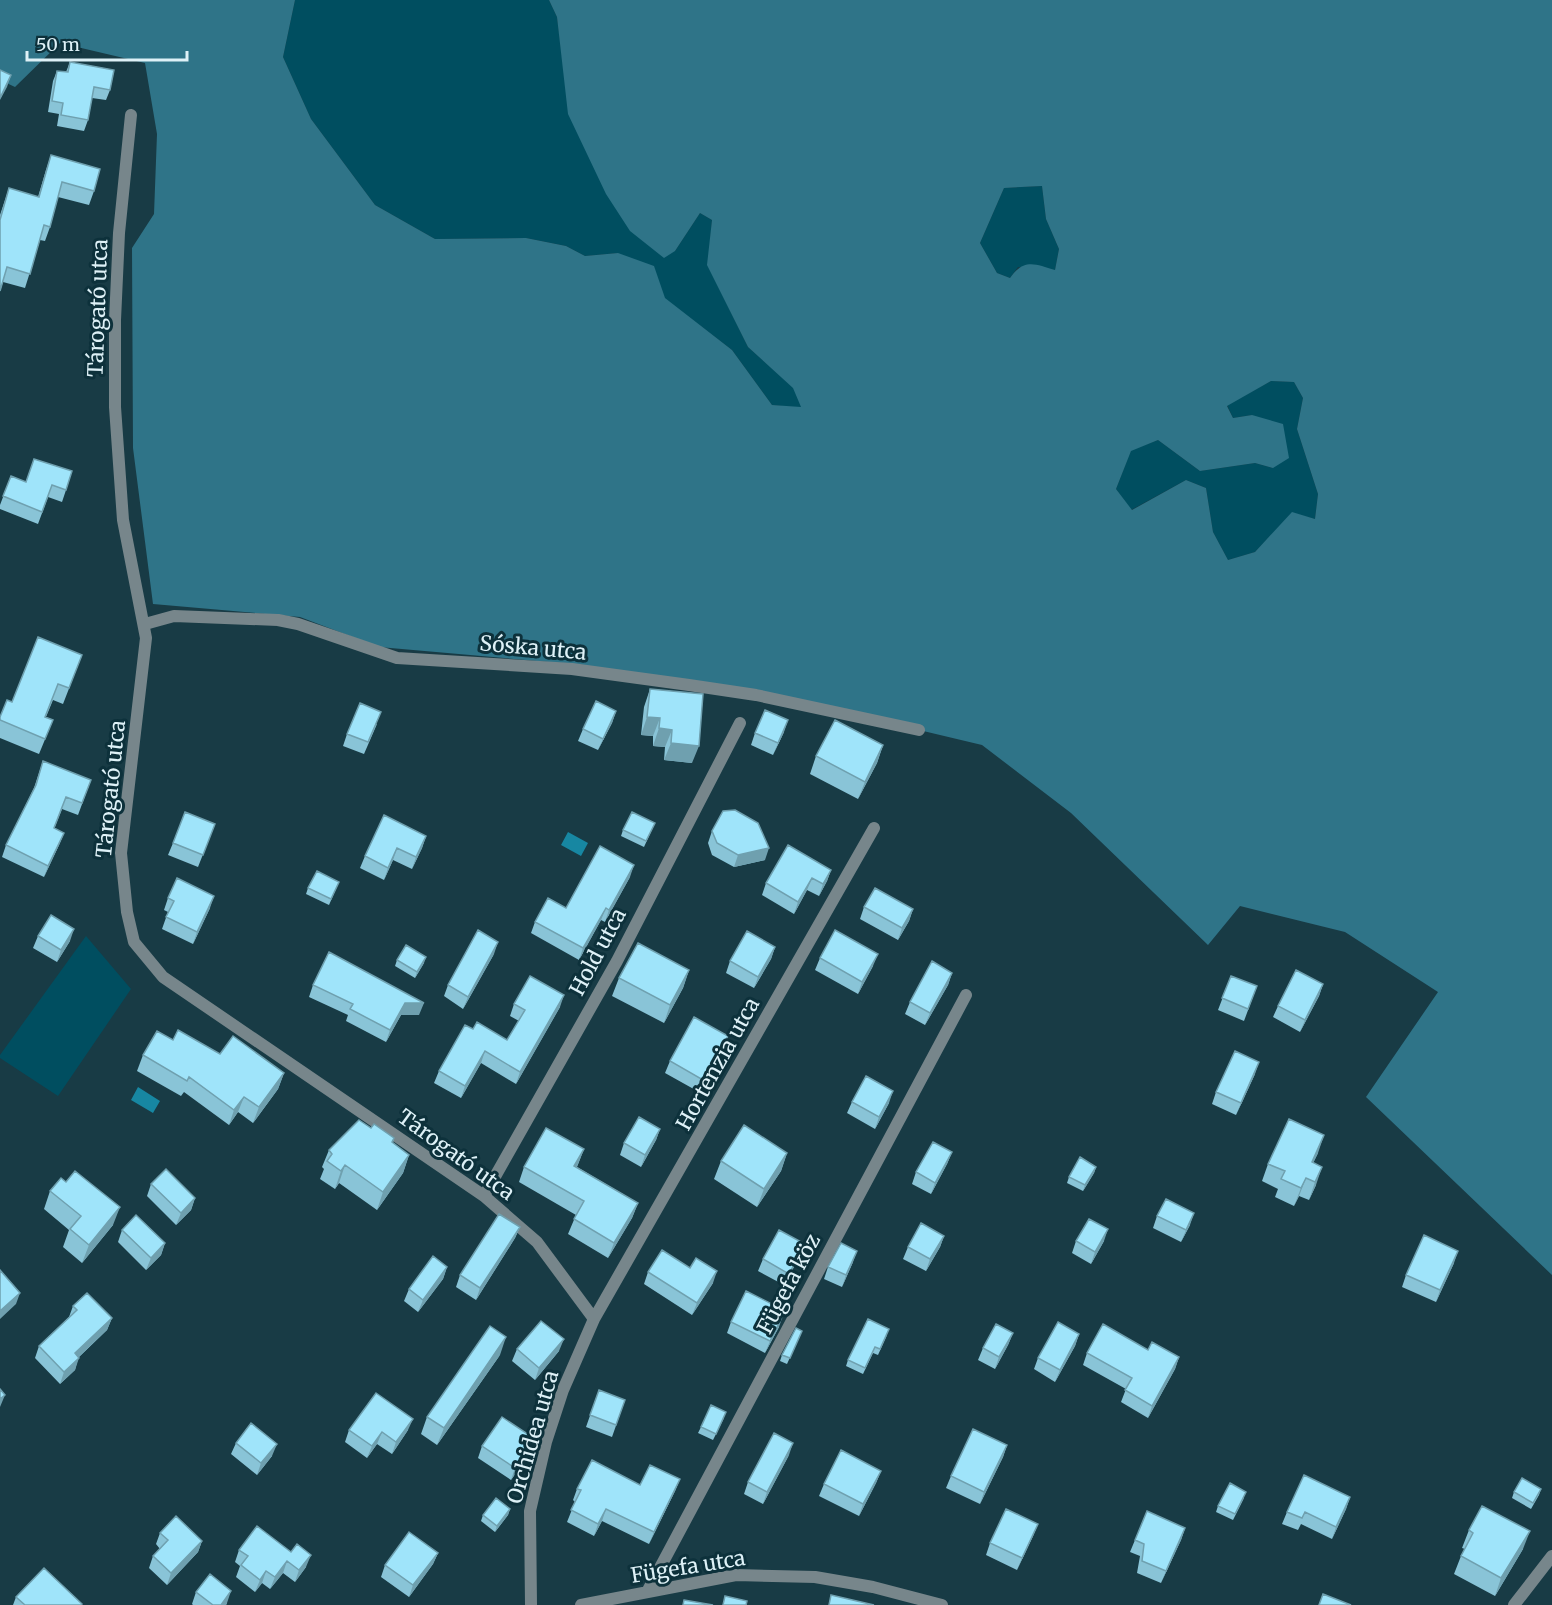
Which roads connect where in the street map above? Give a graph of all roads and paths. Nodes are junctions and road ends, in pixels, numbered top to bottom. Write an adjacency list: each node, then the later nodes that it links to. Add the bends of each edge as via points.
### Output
1 (131, 115): 2 (street, Tárogató utca, via 119,233 115,407 123,520)
2 (145, 624): 4 (street, Sóska utca, via 174,616 278,620 398,658 572,669 689,685); 7 (street, Tárogató utca, via 121,853 134,942 163,977)
3 (740, 723): 7 (street, Hold utca, via 617,961)
4 (919, 730)
5 (874, 828): 8 (street, Hortenzia utca)
6 (966, 995): 10 (street, Fügefa köz)
7 (484, 1196): 8 (street, Tárogató utca, via 537,1242)
8 (594, 1319): 11 (street, Orchidea utca, via 563,1390 530,1511)
9 (1552, 1556): 14 (street)
10 (647, 1592): 12 (street, Fügefa utca); 13 (street, Fügefa utca, via 736,1575 815,1577)
11 (531, 1605)
12 (581, 1605)
13 (942, 1605)
14 (1514, 1605)

